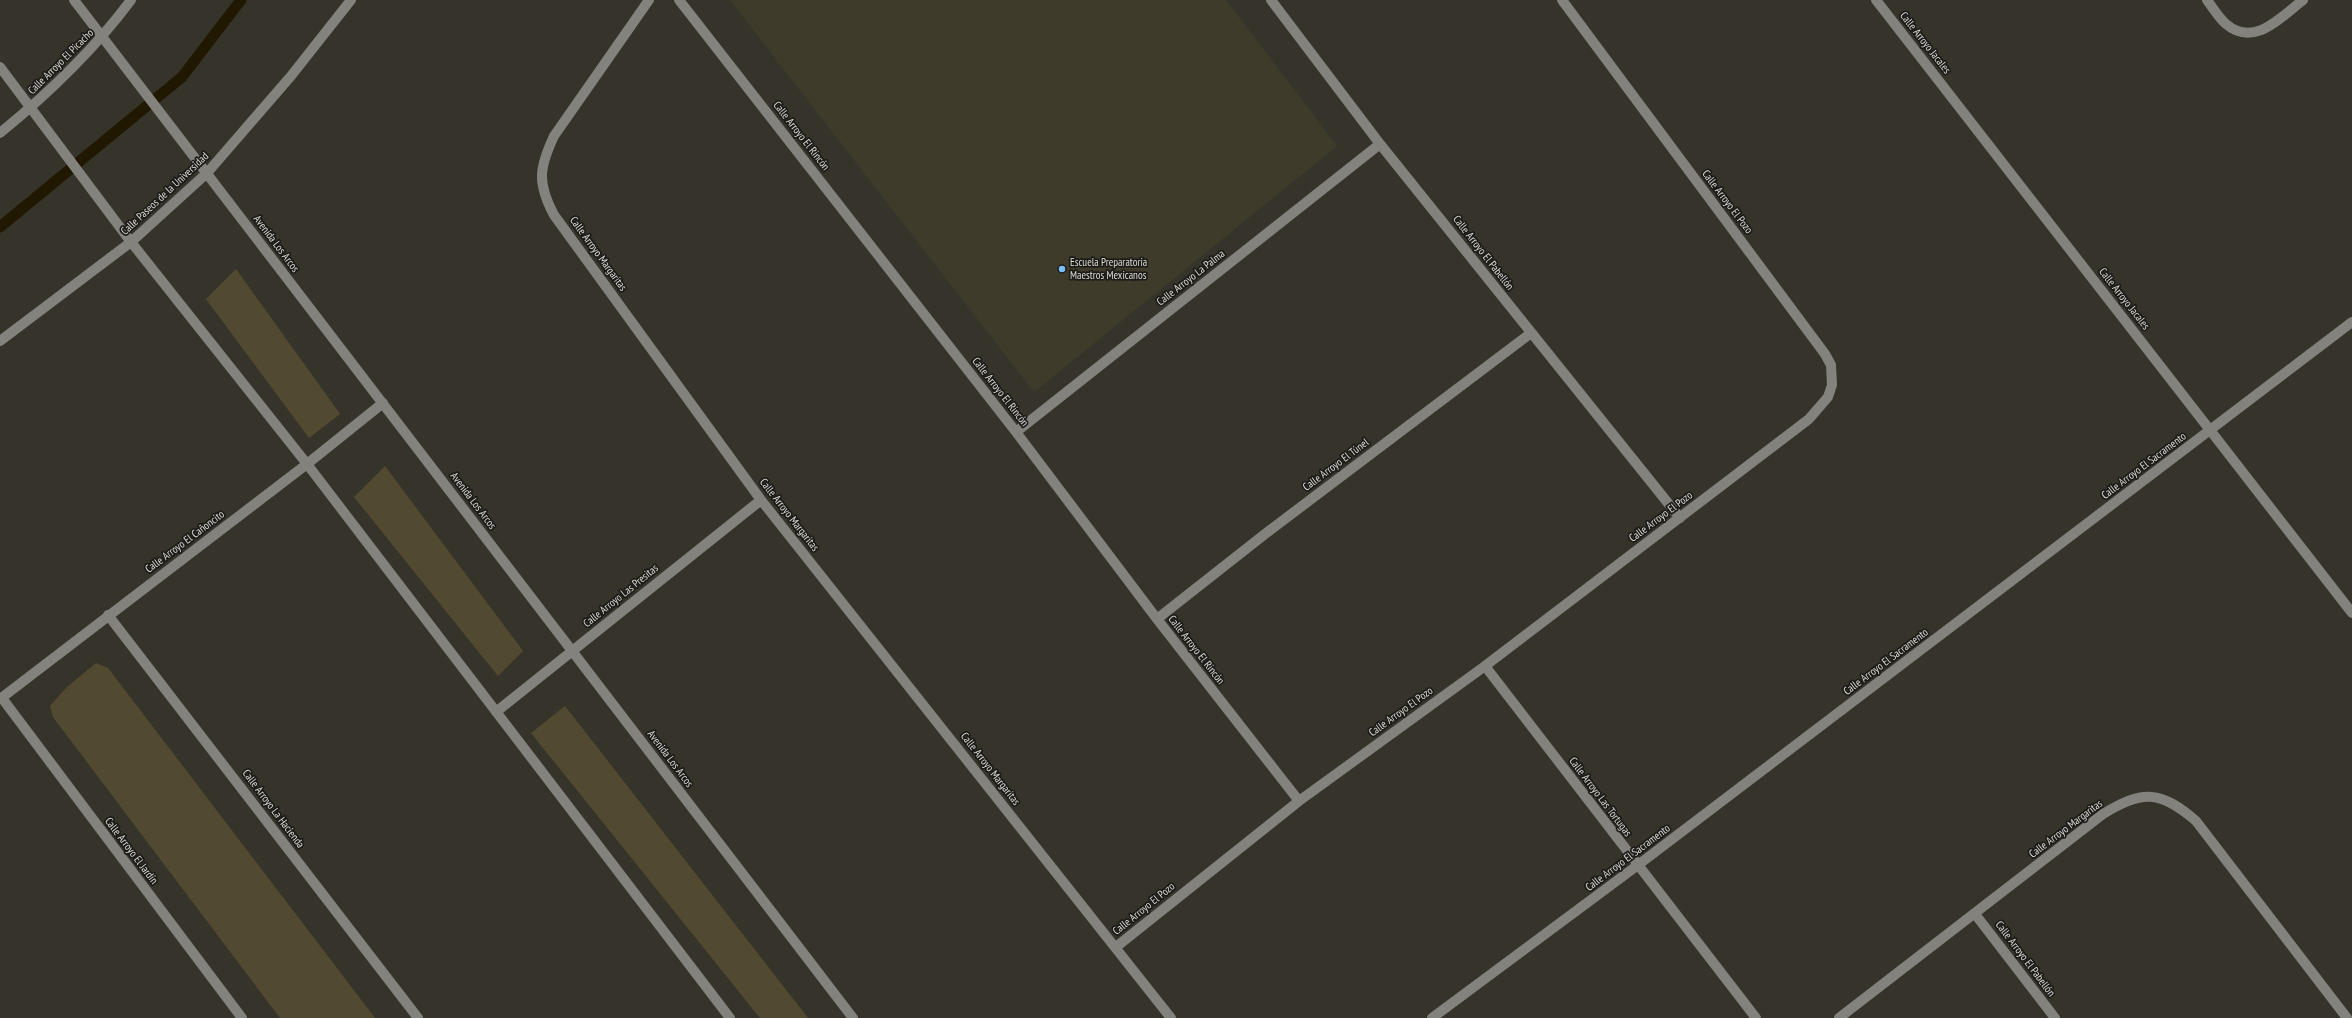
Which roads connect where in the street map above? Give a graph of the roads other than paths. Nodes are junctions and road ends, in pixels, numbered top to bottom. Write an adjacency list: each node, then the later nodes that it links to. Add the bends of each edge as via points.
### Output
1 (74, 0): 11 (street, Avenida Los Arcos)
2 (131, 0): 11 (street, Calle Arroyo El Picacho)
3 (351, 0): 16 (street, Calle Paseos de la Universidad, via 286,82)
4 (649, 0): 25 (street, Calle Arroyo Margaritas, via 554,136 545,155 540,176 544,196 554,215)
5 (679, 0): 23 (street, Calle Arroyo El Rincón)
6 (1271, 0): 15 (street, Calle Arroyo El Pabellón)
7 (1562, 0): 26 (street, Calle Arroyo El Pozo, via 1831,365 1832,385 1828,397 1809,419)
8 (1876, 0): 22 (street, Calle Arroyo Jacales)
9 (2207, 0): 10 (street, via 2225,24 2250,34 2264,30)
10 (2303, 0)
11 (103, 38): 13 (street, Calle Arroyo El Picacho); 16 (street, Avenida Los Arcos)
12 (0, 67): 13 (street)
13 (30, 108): 14 (street, Calle Arroyo El Picacho); 17 (street)
14 (0, 133)
15 (1380, 144): 19 (street, Calle Arroyo El Pabellón); 23 (street, Calle Arroyo La Palma)
16 (207, 173): 17 (street, Calle Paseos de la Universidad); 21 (street, Avenida Los Arcos)
17 (131, 242): 20 (street, Calle Paseos de la Universidad); 24 (street)
18 (2352, 322): 22 (street, Calle Arroyo El Sacramento)
19 (1531, 333): 26 (street, Calle Arroyo El Pabellón); 29 (street, Calle Arroyo El Túnel)
20 (0, 341)
21 (383, 403): 24 (street, Calle Arroyo El Cañoncito); 30 (street, Avenida Los Arcos)
22 (2211, 430): 27 (street, Calle Arroyo Jacales); 35 (street, Calle Arroyo El Sacramento)
23 (1016, 432): 29 (street, Calle Arroyo El Rincón)
24 (307, 464): 28 (street, Calle Arroyo El Cañoncito); 33 (street)
25 (761, 500): 30 (street, Calle Arroyo Las Presitas); 37 (street, Calle Arroyo Margaritas)
26 (1680, 518): 31 (street, Calle Arroyo El Pozo)
27 (2352, 613)
28 (108, 615): 32 (street, Calle Arroyo El Cañoncito); 39 (street, Calle Arroyo La Hacienda)
29 (1157, 619): 34 (street, Calle Arroyo El Rincón)
30 (572, 651): 33 (street, Calle Arroyo Las Presitas); 41 (street, Avenida Los Arcos)
31 (1485, 666): 34 (street, Calle Arroyo El Pozo); 35 (street, Calle Arroyo Las Tortugas)
32 (1, 699): 38 (street, Calle Arroyo El Jardín)
33 (496, 712): 40 (street)
34 (1299, 801): 37 (street, Calle Arroyo El Pozo)
35 (1638, 866): 43 (street, Calle Arroyo El Sacramento); 44 (street, Calle Arroyo Las Tortugas)
36 (1975, 914): 45 (street, Calle Arroyo Margaritas); 46 (street, Calle Arroyo El Pabellón); 47 (street, Calle Arroyo Margaritas, via 2103,814 2137,798 2154,796 2169,801 2196,821)
37 (1116, 947): 42 (street, Calle Arroyo Margaritas)
38 (242, 1018)
39 (418, 1018)
40 (730, 1018)
41 (853, 1018)
42 (1171, 1018)
43 (1432, 1018)
44 (1756, 1018)
45 (1839, 1018)
46 (2055, 1018)
47 (2347, 1018)

